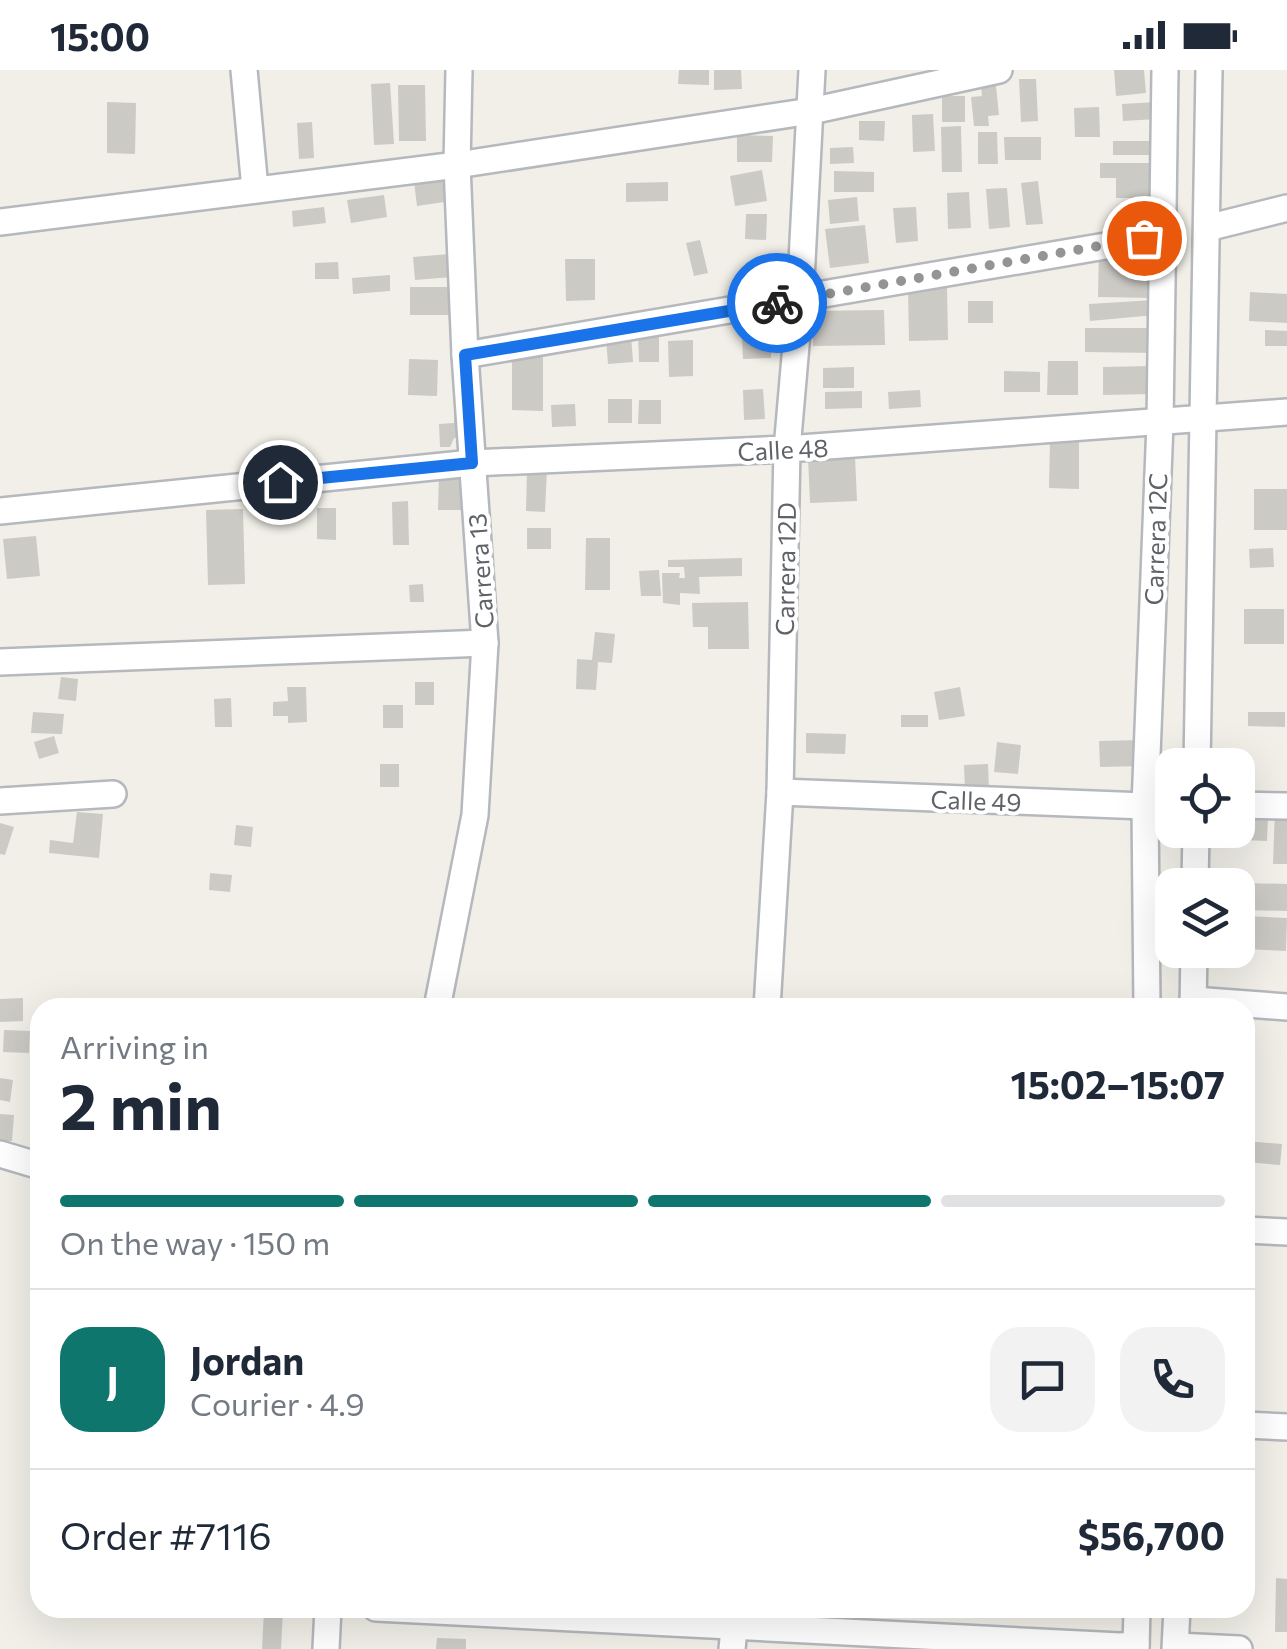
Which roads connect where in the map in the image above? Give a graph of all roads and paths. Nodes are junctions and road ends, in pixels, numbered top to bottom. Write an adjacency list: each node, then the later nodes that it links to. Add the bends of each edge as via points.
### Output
1 (244, 70): 9 (street)
2 (458, 70): 8 (street, Carrera 13)
3 (812, 70): 7 (street, Carrera 12D)
4 (999, 70): 7 (street)
5 (1165, 70): 13 (street, Carrera 12C)
6 (1209, 70): 12 (street, Carrera 12C)
7 (811, 111): 8 (street); 14 (street, Carrera 12D)
8 (457, 165): 9 (street); 15 (street, Carrera 13)
9 (255, 190): 11 (street)
10 (1287, 208): 12 (street)
11 (0, 222)
12 (1207, 228): 17 (street, Carrera 12C)
13 (1164, 233): 14 (street); 18 (street, Carrera 12C)
14 (800, 300): 15 (street); 19 (street, Carrera 12D)
15 (465, 355): 20 (street, Carrera 13)
16 (1287, 412): 17 (street, Calle 48)
17 (1202, 418): 18 (street, Calle 48); 24 (street, Carrera 12C)
18 (1160, 423): 19 (street, Calle 48); 29 (street, Carrera 12C)
19 (787, 449): 20 (street, Calle 48); 25 (street, Carrera 12D)
20 (472, 463): 21 (street, Calle 48); 22 (street, Carrera 13)
21 (0, 511)
22 (485, 643): 23 (street); 33 (street, Carrera 13, via 475,815)
23 (0, 662)
24 (1196, 748)
25 (780, 792): 29 (street, Calle 49); 34 (street, Carrera 12D)
26 (113, 794): 27 (street)
27 (0, 802)
28 (1255, 805): 31 (street)
29 (1145, 806): 30 (street, Calle 49); 35 (street, Carrera 12C)
30 (1155, 806)
31 (1287, 806)
32 (1194, 968): 36 (street)
33 (438, 998)
34 (768, 998)
35 (1147, 998)
36 (1193, 998)
37 (1255, 1006): 38 (street)
38 (1287, 1007)
39 (0, 1154): 40 (street)
40 (30, 1163)
41 (1255, 1230): 42 (street)
42 (1287, 1232)
43 (1255, 1425): 44 (street)
44 (1287, 1427)
45 (328, 1618): 52 (street)
46 (555, 1618): 49 (street)
47 (1137, 1618): 50 (street)
48 (1176, 1618): 51 (street)
49 (734, 1628): 50 (street)
50 (1136, 1647)
51 (1176, 1648): 53 (street)
52 (326, 1649)
53 (1239, 1649)

